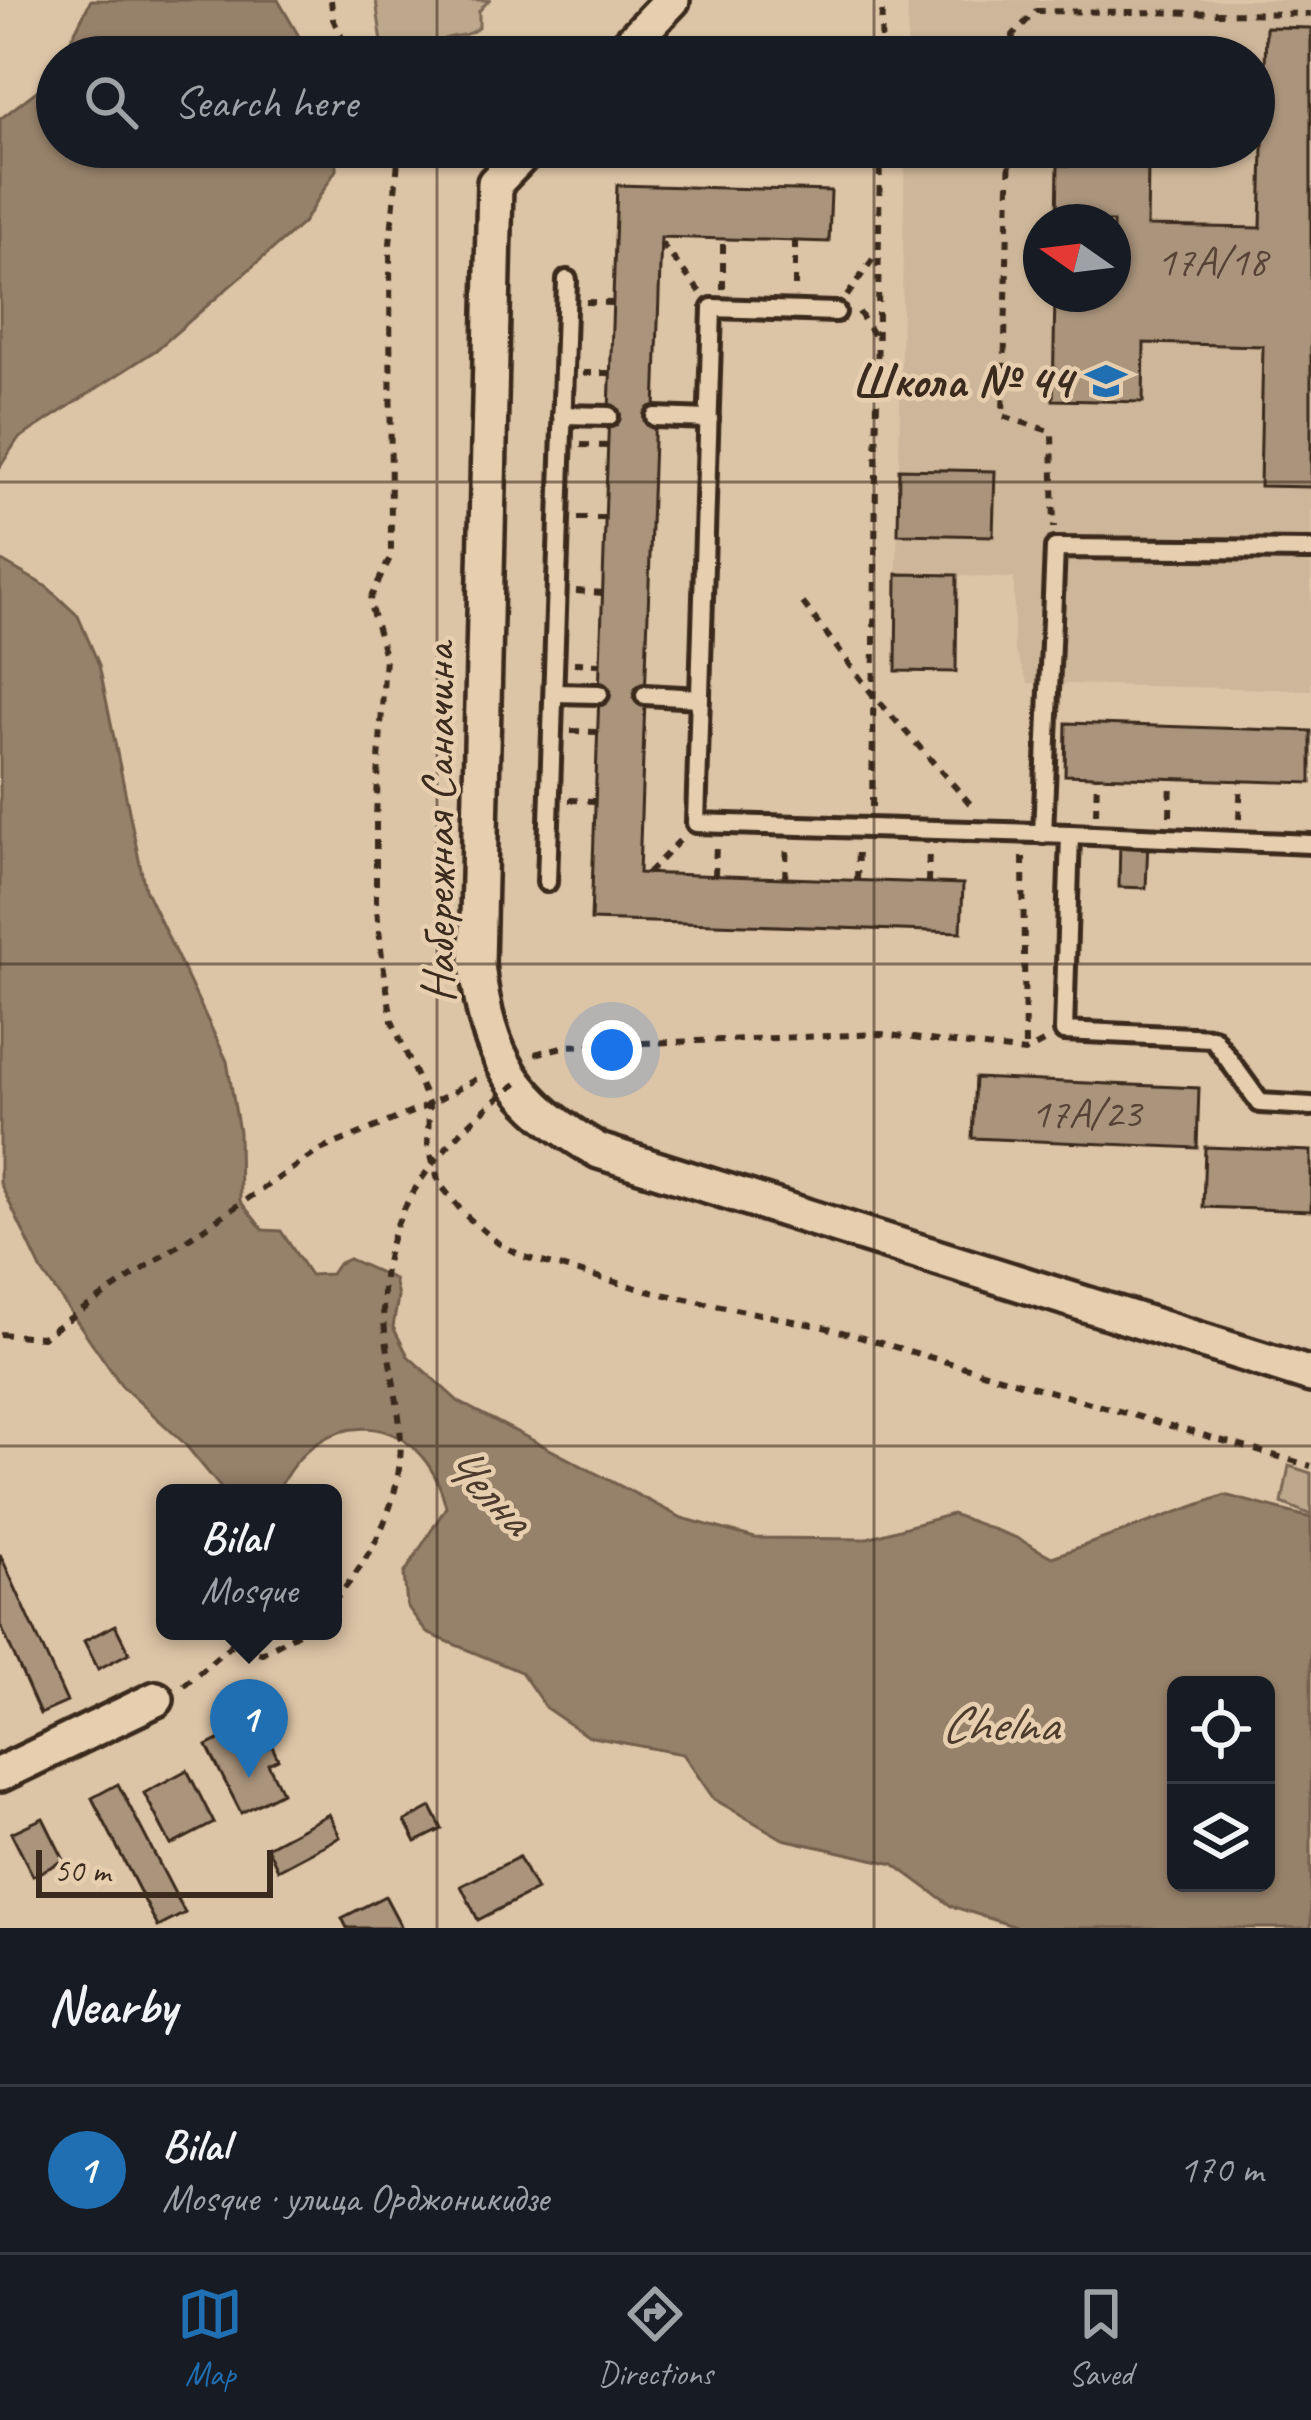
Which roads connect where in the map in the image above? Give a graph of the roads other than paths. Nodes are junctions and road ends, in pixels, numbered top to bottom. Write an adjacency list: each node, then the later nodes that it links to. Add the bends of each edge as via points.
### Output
1 (672, 0): 2 (street)
2 (637, 36)
3 (510, 168): 20 (street, Набережная Саначина, via 495,183 477,964 483,1016 531,1103 599,1151)
4 (567, 280): 6 (lane)
5 (836, 312): 9 (lane, via 718,308)
6 (562, 415): 7 (lane); 11 (lane)
7 (609, 416)
8 (655, 417): 9 (lane)
9 (709, 419): 14 (lane)
10 (1311, 550): 15 (lane, via 1055,548)
11 (554, 693): 12 (lane); 18 (lane)
12 (599, 694)
13 (645, 695): 14 (lane)
14 (700, 698): 15 (lane, via 696,823)
15 (1043, 834): 16 (lane)
16 (1070, 834): 17 (lane); 19 (lane, via 1064,1031 1214,1038 1260,1103)
17 (1311, 844)
18 (547, 881)
19 (1311, 1106)
20 (1311, 1375)
21 (156, 1700): 22 (street)
22 (0, 1774)

